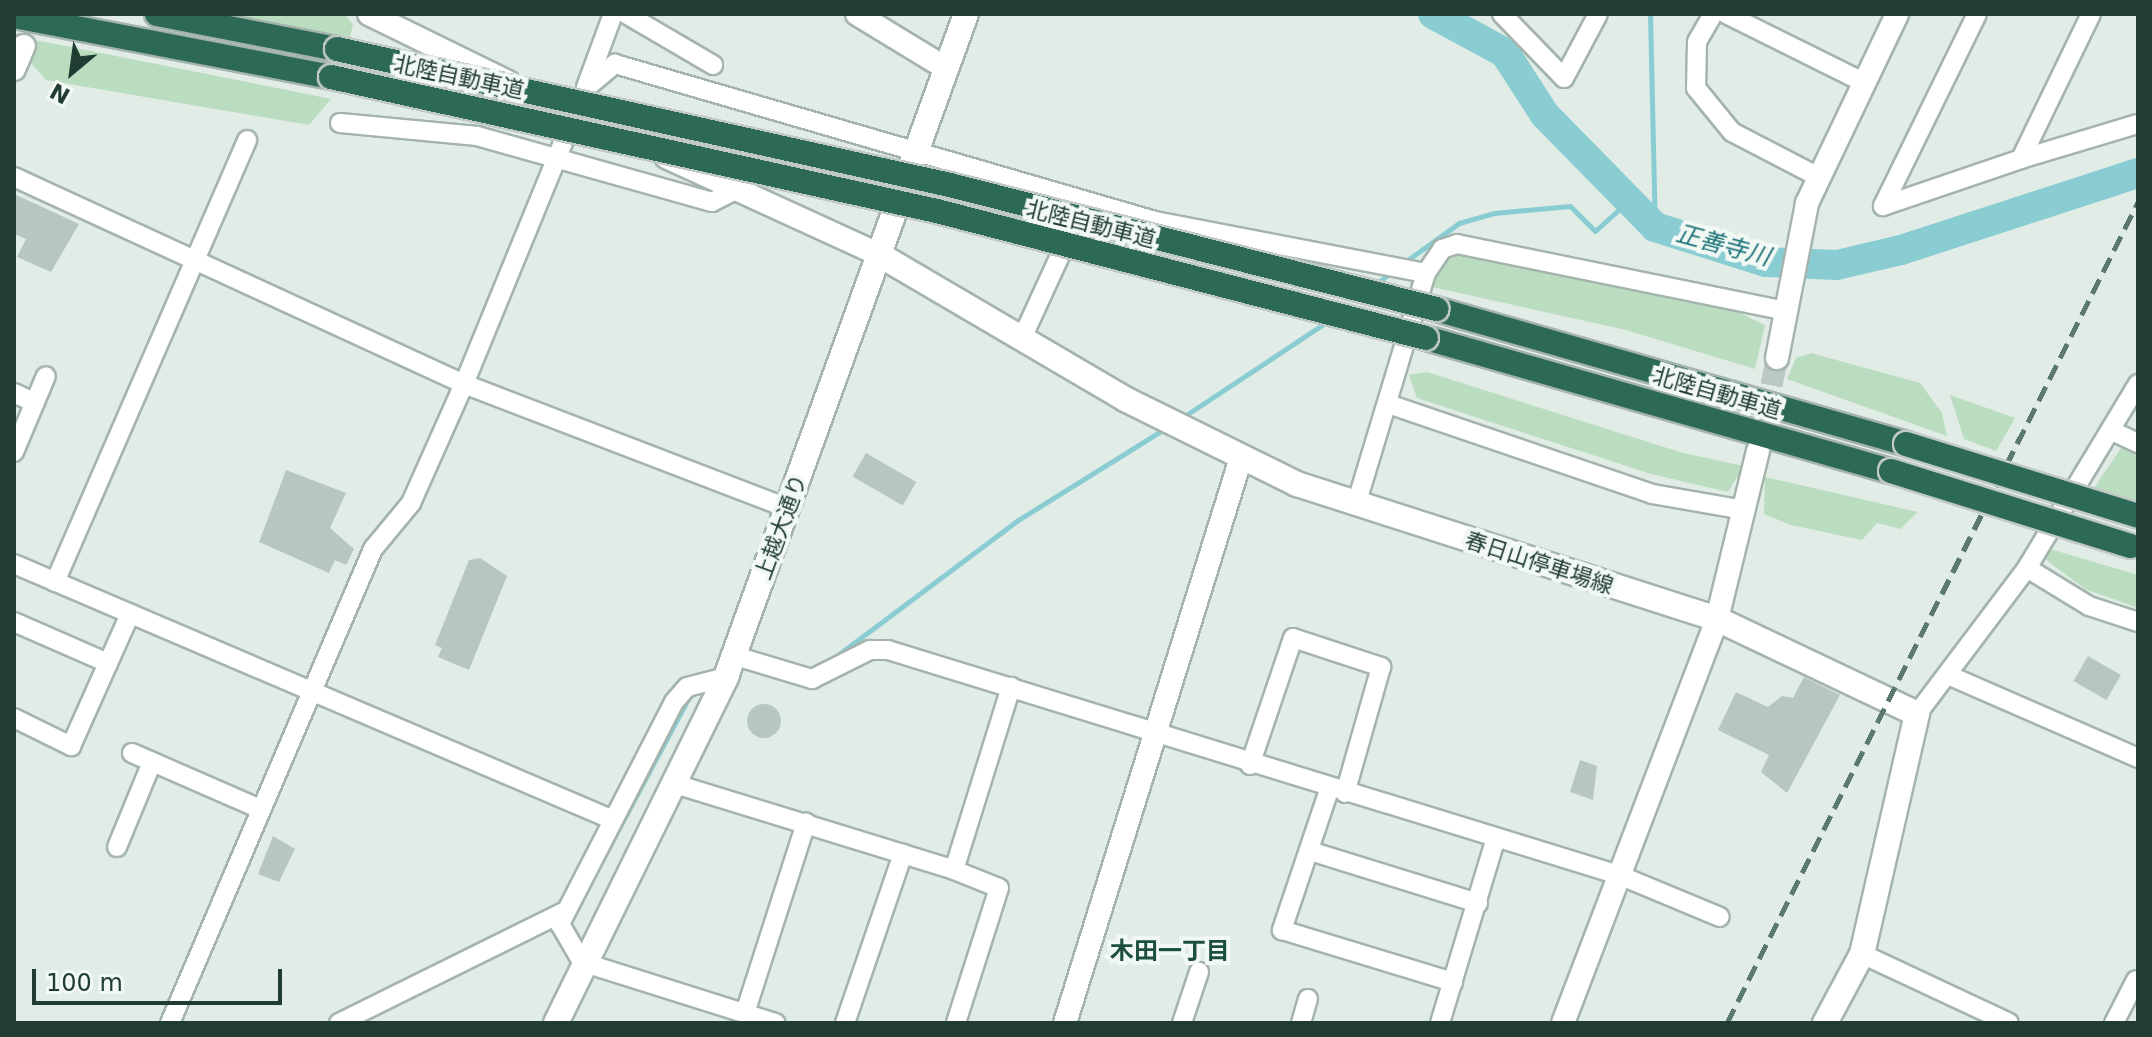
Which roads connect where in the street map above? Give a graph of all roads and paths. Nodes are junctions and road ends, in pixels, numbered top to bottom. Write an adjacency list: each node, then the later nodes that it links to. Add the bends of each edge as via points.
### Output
1 (157, 14): 52 (highway, 北陸自動車道, bridge, via 950,185 1436,309)
2 (369, 14): 21 (street)
3 (613, 14): 20 (street)
4 (626, 14): 16 (street)
5 (857, 14): 18 (street)
6 (966, 14): 18 (main road, 上越大通り)
7 (1502, 14): 8 (street, via 1564,78)
8 (1598, 14)
9 (1713, 14): 28 (street, via 1697,42 1696,88 1732,132)
10 (1726, 14): 19 (street)
11 (1897, 14): 19 (street)
12 (1977, 14): 27 (street, via 1883,206)
13 (2091, 14): 27 (street)
14 (14, 16): 53 (highway, 北陸自動車道, bridge, via 331,77 937,211 1426,338 1891,471)
15 (24, 46): 17 (street)
16 (713, 65)
17 (14, 69)
18 (947, 69): 25 (main road, 上越大通り)
19 (1861, 81): 28 (street)
20 (586, 88): 21 (street); 25 (street, via 615,64)
21 (575, 115): 26 (street); 30 (street)
22 (340, 123): 26 (street, via 477,136)
23 (2138, 124): 27 (street)
24 (247, 140): 33 (street)
25 (915, 152): 31 (street); 32 (main road, 上越大通り)
26 (558, 158): 30 (street, via 712,202); 39 (street)
27 (2021, 159)
28 (1817, 176): 35 (street)
29 (14, 177): 33 (street)
30 (736, 190): 32 (street)
31 (1086, 200): 34 (street, via 1155,221); 36 (street)
32 (878, 254): 36 (main road, 春日山停車場線); 50 (main road, 上越大通り)
33 (194, 258): 39 (street); 56 (street)
34 (1426, 273): 35 (street, via 1442,249 1457,244); 43 (street)
35 (1787, 311): 37 (street)
36 (1023, 336): 48 (main road, 春日山停車場線)
37 (1777, 358)
38 (46, 376): 42 (street)
39 (464, 384): 50 (street); 65 (street, via 411,503 373,549)
40 (2138, 384): 44 (street)
41 (14, 393): 42 (street)
42 (35, 403): 47 (street)
43 (1388, 404): 49 (street); 51 (street, via 1652,494)
44 (2112, 431): 45 (street); 55 (street)
45 (2138, 443)
46 (1758, 451): 51 (street)
47 (14, 452)
48 (1241, 458): 49 (main road, 春日山停車場線); 68 (street)
49 (1356, 505): 58 (main road, 春日山停車場線)
50 (787, 508): 62 (main road, 上越大通り)
51 (1745, 510): 58 (street)
52 (2138, 516)
53 (2134, 547)
54 (14, 564): 56 (street)
55 (2027, 568): 60 (street, via 2089,606); 63 (street)
56 (55, 582): 57 (street)
57 (130, 614): 61 (street); 65 (street)
58 (1717, 619): 66 (main road, 春日山停車場線); 83 (street)
59 (14, 622): 61 (street)
60 (2138, 622)
61 (108, 663): 67 (street, via 71,746)
62 (729, 666): 64 (street, via 812,679 870,650 888,650); 73 (main road, 上越大通り); 76 (street, via 687,687 674,702)
63 (1948, 675): 66 (street); 70 (street)
64 (1011, 687): 68 (street); 82 (street)
65 (310, 690): 75 (street); 76 (street)
66 (1917, 714): 87 (main road)
67 (14, 718)
68 (1156, 732): 72 (street); 100 (street)
69 (132, 753): 71 (street)
70 (2138, 758)
71 (152, 762): 75 (street); 79 (street)
72 (1250, 765): 74 (street); 74 (street, via 1293,638 1381,667)
73 (672, 783): 77 (street); 88 (main road, 上越大通り)
74 (1337, 792): 78 (street); 80 (street)
75 (260, 809): 94 (street)
76 (613, 820): 85 (street)
77 (806, 823): 81 (street); 93 (street)
78 (1496, 838): 83 (street); 84 (street)
79 (117, 847)
80 (1310, 851): 84 (street); 91 (street, via 1282,930)
81 (903, 854): 82 (street); 98 (street)
82 (954, 870): 99 (street, via 999,888)
83 (1619, 875): 86 (street); 104 (street)
84 (1478, 903): 91 (street)
85 (564, 912): 88 (street, via 565,940); 95 (street)
86 (1720, 917)
87 (1862, 954): 105 (main road); 106 (street)
88 (582, 962): 93 (street); 96 (main road, 上越大通り)
89 (1199, 972): 101 (street)
90 (2136, 980): 107 (street)
91 (1453, 982): 103 (street)
92 (1308, 999): 102 (street)
93 (745, 1013): 97 (street)
94 (170, 1023)
95 (339, 1023)
96 (556, 1023)
97 (776, 1023)
98 (845, 1023)
99 (956, 1023)
100 (1065, 1023)
101 (1182, 1023)
102 (1301, 1023)
103 (1440, 1023)
104 (1563, 1023)
105 (1825, 1023)
106 (2009, 1023)
107 (2114, 1023)

